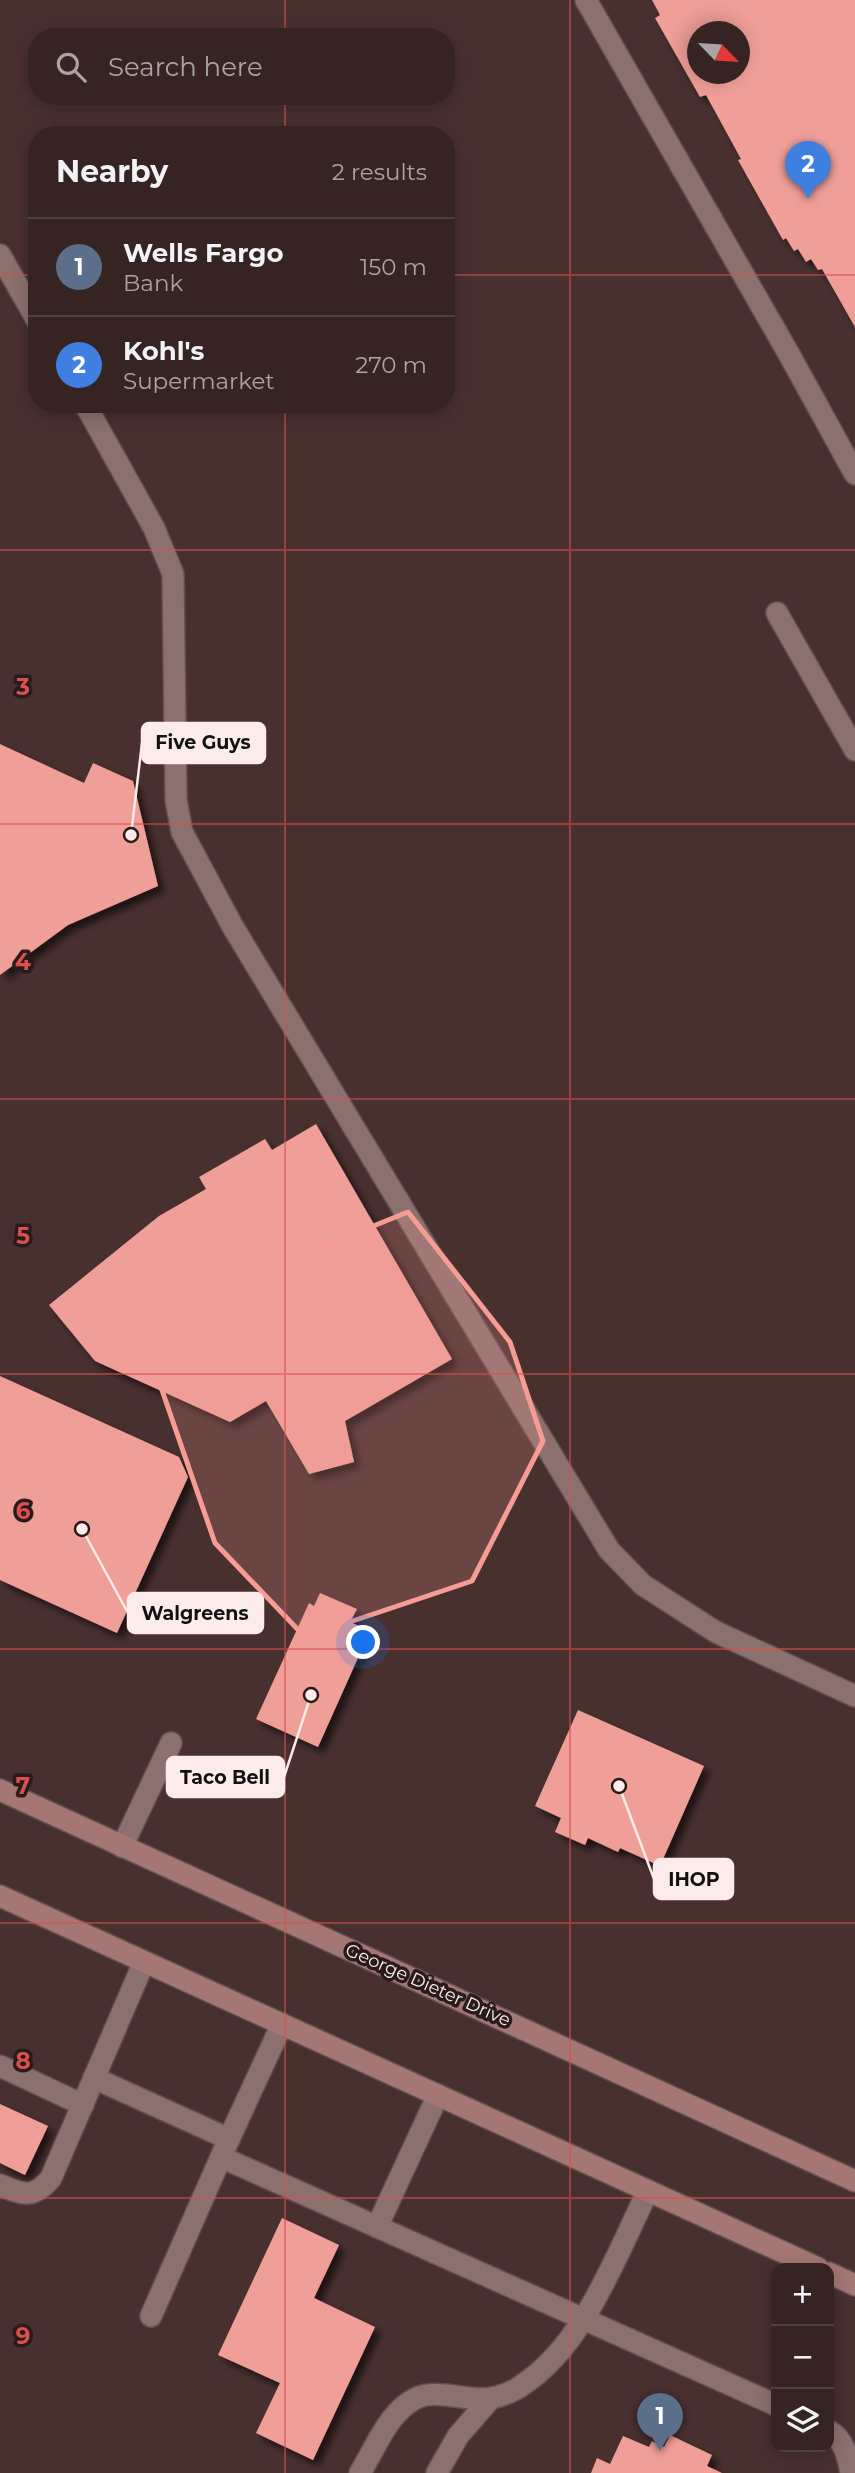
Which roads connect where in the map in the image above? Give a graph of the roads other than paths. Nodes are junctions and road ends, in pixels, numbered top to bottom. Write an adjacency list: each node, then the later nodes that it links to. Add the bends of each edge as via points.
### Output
1 (586, 0): 5 (lane)
2 (0, 255): 3 (lane)
3 (28, 304)
4 (90, 413): 8 (lane, via 155,528 173,573 176,800 182,832 233,927 609,1550 643,1585 716,1632)
5 (853, 467)
6 (777, 613): 7 (lane)
7 (855, 750)
8 (855, 1696)
9 (171, 1742): 11 (lane)
10 (0, 1790): 11 (main road, George Dieter Drive)
11 (122, 1847): 20 (main road, George Dieter Drive)
12 (0, 1896): 13 (main road)
13 (144, 1962): 14 (main road); 16 (lane)
14 (282, 2024): 17 (main road); 19 (lane)
15 (0, 2066): 18 (lane)
16 (94, 2078): 18 (lane); 19 (lane)
17 (438, 2095): 22 (main road); 23 (lane)
18 (83, 2105): 21 (lane, via 42,2190 30,2195)
19 (225, 2148): 23 (lane); 27 (lane)
20 (855, 2181)
21 (0, 2185)
22 (648, 2191): 24 (main road); 28 (lane)
23 (377, 2227): 28 (lane)
24 (807, 2263)
25 (834, 2275): 26 (main road)
26 (855, 2285)
27 (151, 2316)
28 (584, 2320): 29 (lane, via 548,2365 520,2387); 30 (lane)
29 (491, 2398): 32 (lane, via 434,2394 410,2401 393,2417); 33 (lane, via 458,2436)
30 (771, 2403)
31 (834, 2433): 34 (lane, via 848,2454)
32 (360, 2473)
33 (437, 2473)
34 (851, 2473)

